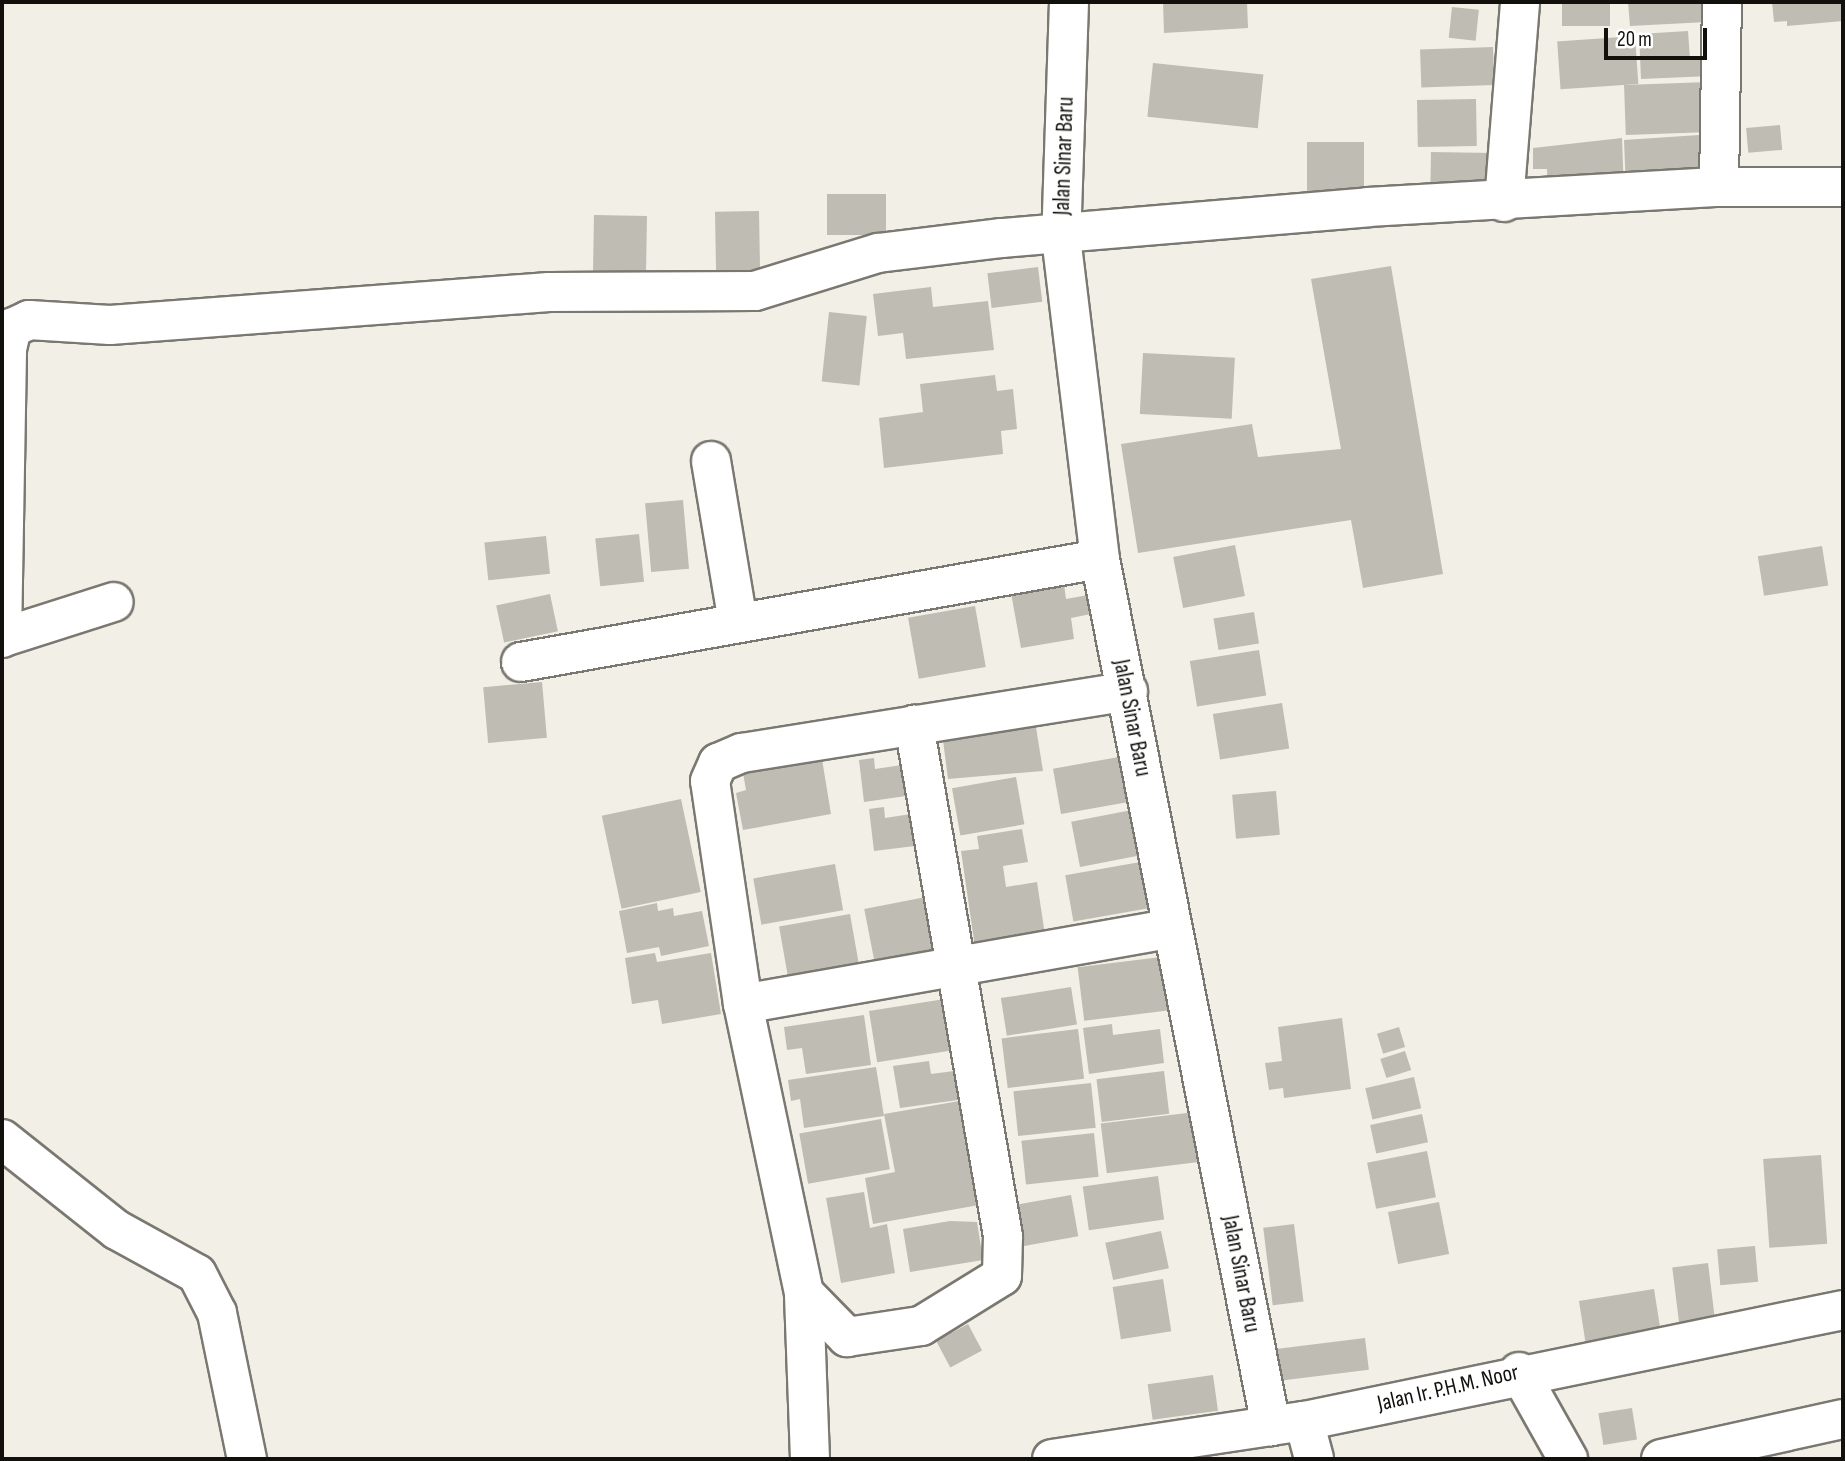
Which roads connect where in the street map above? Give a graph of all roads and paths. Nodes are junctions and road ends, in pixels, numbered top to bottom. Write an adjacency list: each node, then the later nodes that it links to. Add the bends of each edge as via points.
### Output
1 (1069, 2): 7 (street, Jalan Sinar Baru)
2 (1520, 2): 6 (street)
3 (1722, 2): 4 (street)
4 (1719, 187): 5 (street); 6 (street)
5 (1843, 187)
6 (1504, 202): 7 (street, via 1368,207)
7 (1061, 237): 9 (street, Jalan Sinar Baru); 12 (street, via 878,253 755,291 549,292 110,325 29,320 12,328 4,388)
8 (712, 461): 11 (street)
9 (1100, 559): 11 (street); 14 (street, Jalan Sinar Baru)
10 (114, 601): 12 (street)
11 (738, 622): 13 (street)
12 (3, 637)
13 (520, 662)
14 (1128, 691): 15 (street); 16 (street, Jalan Sinar Baru)
15 (914, 725): 17 (street); 18 (street, via 742,753 718,764 710,781 711,799)
16 (1172, 928): 17 (street); 24 (street, Jalan Sinar Baru)
17 (955, 968): 18 (street); 20 (street, via 1003,1236 1002,1276 921,1326 846,1337)
18 (743, 1004): 20 (street)
19 (2, 1139): 25 (street, via 117,1230 197,1273 218,1313)
20 (804, 1293): 26 (street)
21 (1843, 1310): 22 (street, Jalan Ir. P.H.M. Noor)
22 (1519, 1372): 24 (street, Jalan Ir. P.H.M. Noor); 29 (street)
23 (1843, 1419): 30 (street)
24 (1287, 1423): 27 (street, Jalan Ir. P.H.M. Noor); 28 (street, Jalan Sinar Baru)
25 (247, 1459)
26 (810, 1459)
27 (1052, 1459)
28 (1314, 1459)
29 (1568, 1459)
30 (1661, 1459)

